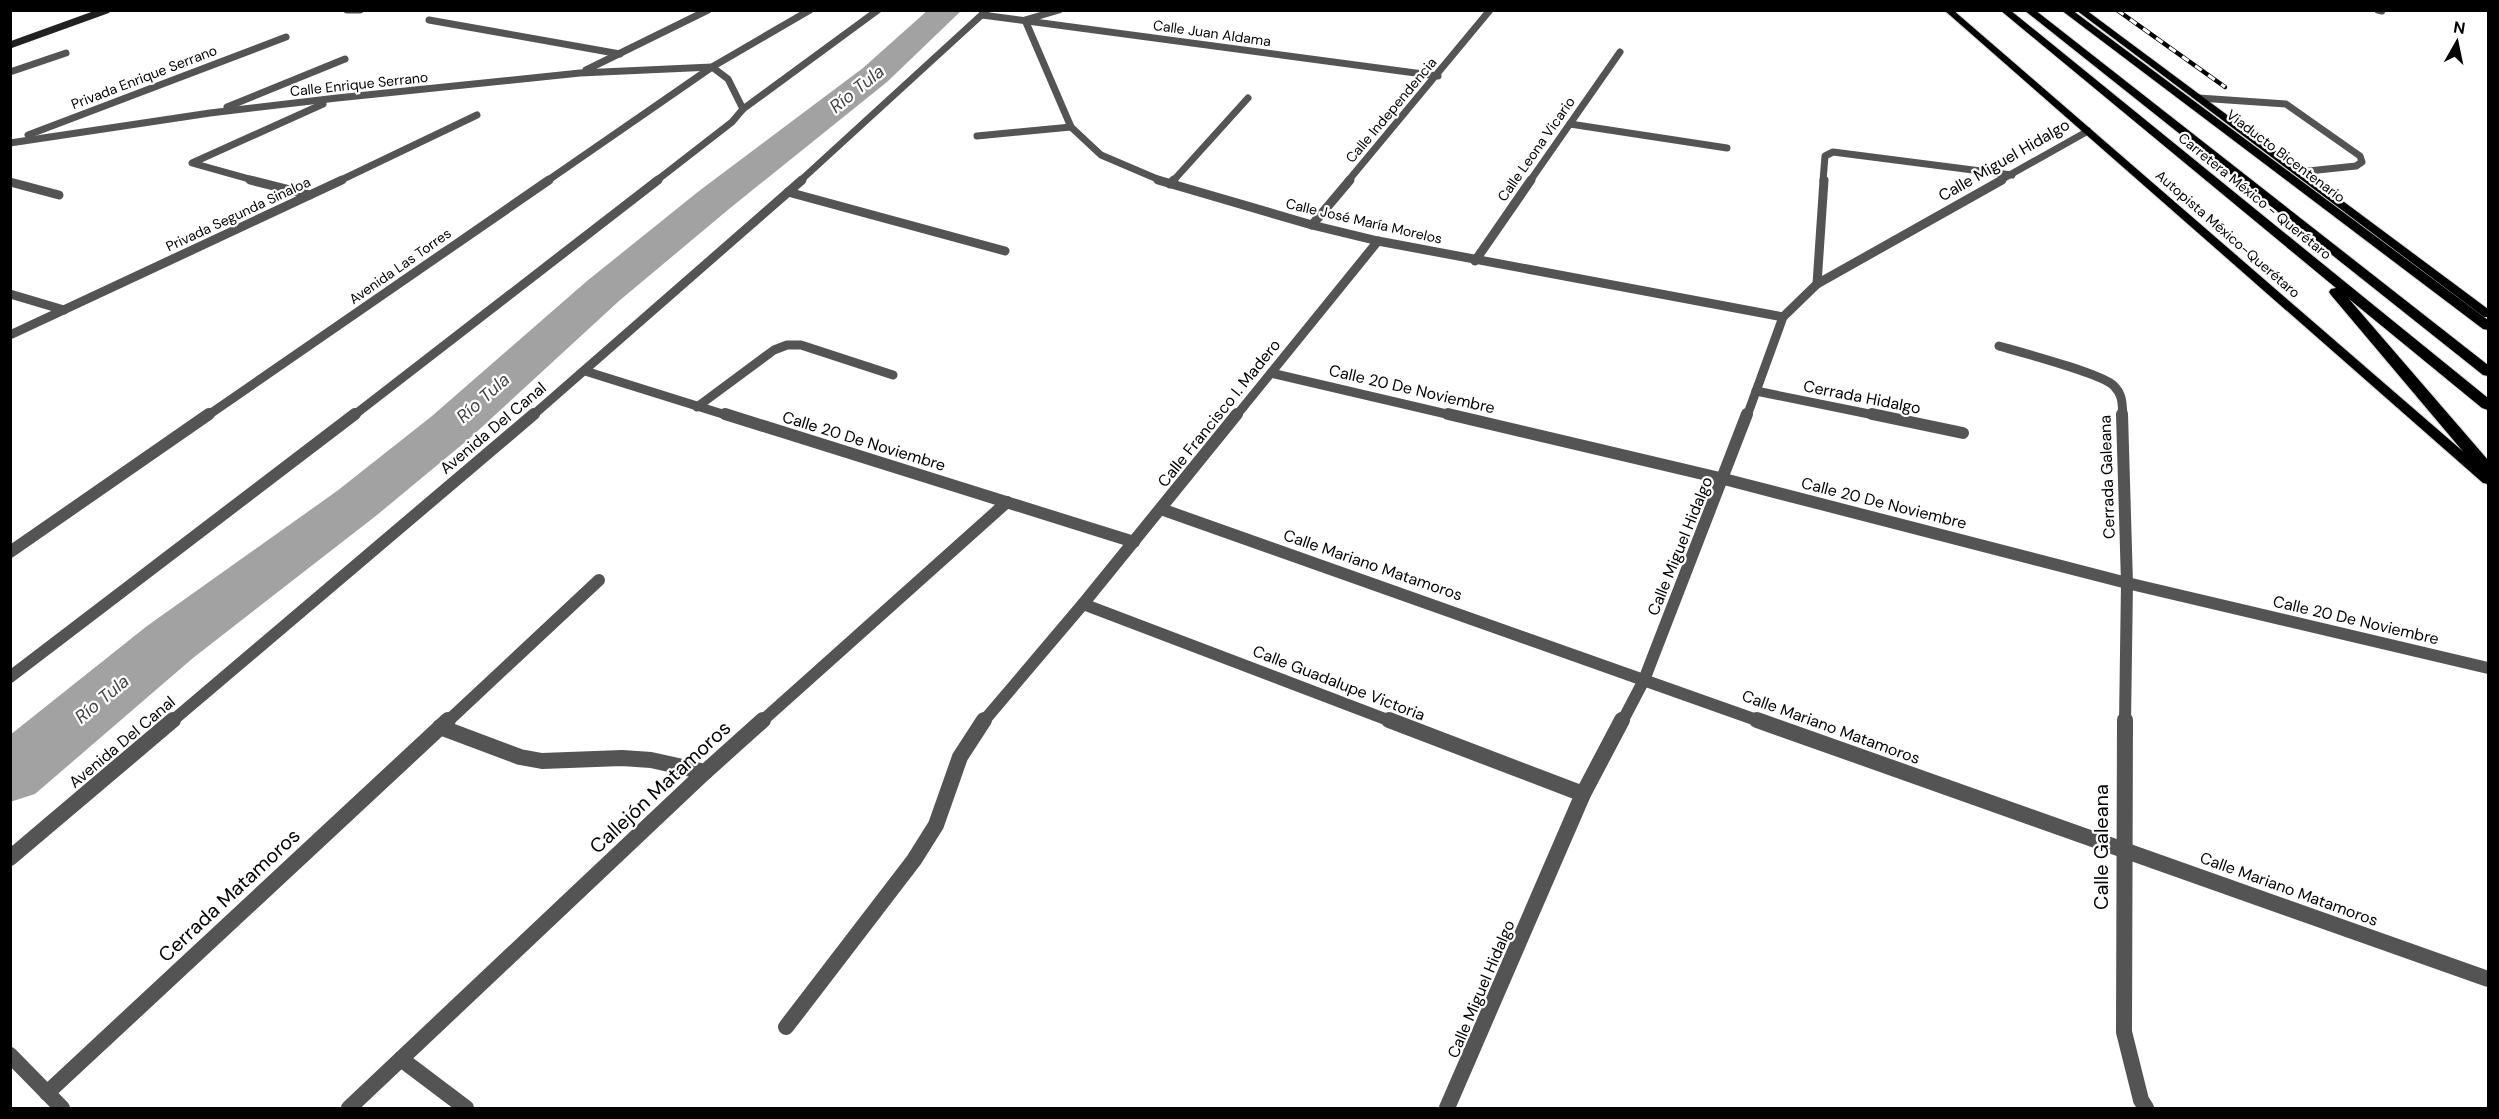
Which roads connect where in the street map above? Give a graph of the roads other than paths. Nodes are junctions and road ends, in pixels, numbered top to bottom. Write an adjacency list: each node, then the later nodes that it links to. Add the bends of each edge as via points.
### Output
1 (107, 10): 18 (street)
2 (347, 10): 3 (street)
3 (360, 10)
4 (708, 10): 21 (street)
5 (810, 10): 23 (street, Avenida Las Torres)
6 (878, 10): 30 (street)
7 (1059, 10): 16 (street)
8 (1490, 10): 26 (street, Calle Independencia)
9 (1948, 10): 35 (main road, Autopista México-Querétaro)
10 (2004, 10): 49 (highway, Carretera México - Querétaro)
11 (2028, 10): 60 (highway, Carretera México - Querétaro)
12 (2065, 10): 56 (highway, Viaducto Bicentenario)
13 (2080, 10): 29 (main road)
14 (984, 13): 16 (street, Calle Juan Aldama); 43 (street, Avenida Del Canal)
15 (429, 20): 21 (street)
16 (1025, 20): 26 (street, Calle Juan Aldama); 34 (street, Calle José María Morelos)
17 (286, 37): 37 (street, Privada Enrique Serrano)
18 (10, 45)
19 (1620, 52): 33 (street, Calle Leona Vicario)
20 (66, 53): 24 (street)
21 (620, 54): 25 (street)
22 (345, 59): 31 (street)
23 (712, 67): 25 (street, Calle Enrique Serrano); 30 (street, via 728,79); 73 (street, Avenida Las Torres)
24 (10, 72)
25 (580, 73): 27 (street, Calle Enrique Serrano)
26 (1438, 76): 46 (street, Calle Independencia)
27 (337, 98): 31 (street, Calle Enrique Serrano); 45 (street, via 192,163)
28 (1248, 98): 42 (street)
29 (2199, 98): 39 (main road); 39 (street, via 2286,104 2360,156 2362,162 2356,166)
30 (743, 109): 78 (street, via 732,122 433,355)
31 (210, 114): 37 (street, Calle Enrique Serrano)
32 (477, 115): 45 (street, Privada Segunda Sinaloa)
33 (1570, 123): 38 (street); 50 (street, Calle Leona Vicario)
34 (1071, 127): 36 (street); 42 (street, Calle José María Morelos, via 1101,155)
35 (2088, 131): 40 (street, Calle Miguel Hidalgo); 69 (main road, Autopista México-Querétaro)
36 (977, 136)
37 (10, 142)
38 (1727, 148)
39 (2299, 172): 54 (main road)
40 (2012, 175): 51 (street, Calle Miguel Hidalgo); 51 (street, via 1833,152 1825,156)
41 (10, 182): 44 (street)
42 (1170, 184): 46 (street, Calle José María Morelos)
43 (788, 192): 48 (street); 59 (street, Avenida Del Canal)
44 (58, 195)
45 (310, 195): 53 (street, Privada Segunda Sinaloa)
46 (1312, 225): 47 (street, Calle José María Morelos)
47 (1378, 241): 50 (street, Calle José María Morelos); 61 (street, Calle Francisco I. Madero)
48 (1005, 251)
49 (2306, 256): 64 (highway, Carretera México - Querétaro); 67 (highway)
50 (1475, 261): 55 (street, Calle José María Morelos)
51 (1817, 284): 55 (street, Calle Miguel Hidalgo)
52 (10, 294): 53 (street)
53 (64, 310): 57 (street, Privada Segunda Sinaloa)
54 (2488, 314)
55 (1783, 317): 63 (street, Calle Miguel Hidalgo)
56 (2488, 326)
57 (10, 335)
58 (1999, 346): 75 (street, Cerrada Galeana, via 2093,375 2113,384 2122,397)
59 (585, 371): 65 (street, Calle 20 De Noviembre); 84 (street, Avenida Del Canal)
60 (2488, 372)
61 (1271, 373): 68 (street, Calle 20 De Noviembre); 71 (street, Calle Francisco I. Madero)
62 (893, 375): 65 (street, via 801,345 788,345 774,350)
63 (1756, 390): 66 (street, Cerrada Hidalgo); 68 (street, Calle Miguel Hidalgo)
64 (2488, 405)
65 (697, 407): 70 (street, Calle 20 De Noviembre)
66 (1963, 433)
67 (2488, 470)
68 (1724, 479): 75 (street, Calle 20 De Noviembre); 79 (street, Calle Miguel Hidalgo)
69 (2488, 480)
70 (1007, 502): 72 (street, Calle 20 De Noviembre); 81 (street, Callejón Matamoros)
71 (1161, 509): 72 (street, Calle Francisco I. Madero); 79 (street, Calle Mariano Matamoros)
72 (1134, 542): 76 (street, Calle Francisco I. Madero)
73 (10, 552)
74 (599, 580): 80 (street, Cerrada Matamoros)
75 (2127, 583): 77 (street, Calle 20 De Noviembre); 83 (street, Calle Galeana)
76 (1083, 604): 82 (street, Calle Guadalupe Victoria); 86 (street, Calle Francisco I. Madero, via 978,726 960,757 936,825 914,861)
77 (2488, 668)
78 (10, 677)
79 (1644, 680): 82 (street, Calle Miguel Hidalgo); 83 (street, Calle Mariano Matamoros)
80 (440, 727): 81 (street, via 520,757 542,761 622,758); 89 (street, Cerrada Matamoros)
81 (705, 772): 88 (street, Callejón Matamoros)
82 (1584, 794): 93 (street, Calle Miguel Hidalgo)
83 (2123, 850): 85 (street, Calle Mariano Matamoros); 94 (street, Calle Galeana, via 2124,1032)
84 (10, 858)
85 (2488, 979)
86 (786, 1027)
87 (10, 1055): 89 (street)
88 (401, 1059): 91 (street, Callejón Matamoros); 92 (street)
89 (47, 1093): 90 (street)
90 (62, 1108)
91 (349, 1108)
92 (466, 1108)
93 (1447, 1108)
94 (2146, 1108)

